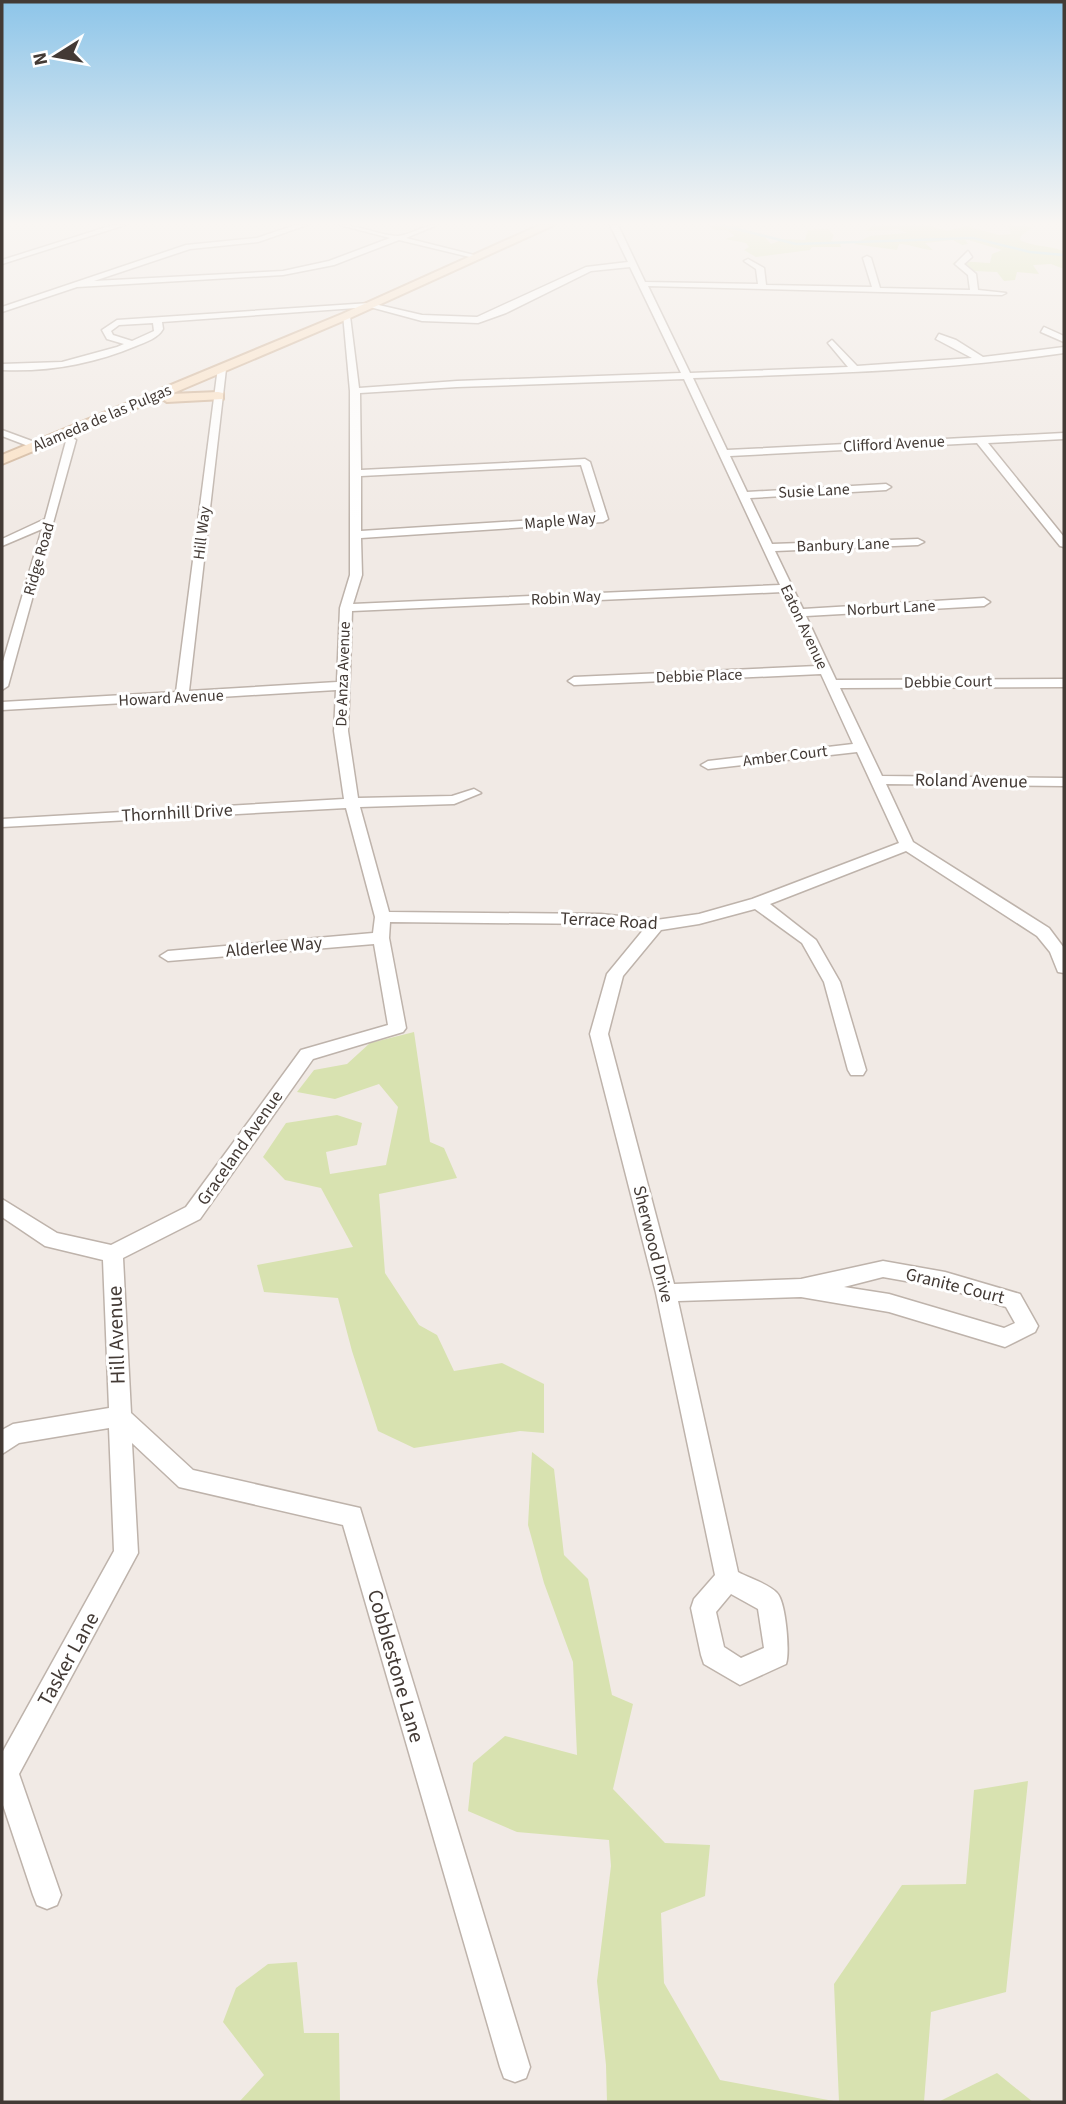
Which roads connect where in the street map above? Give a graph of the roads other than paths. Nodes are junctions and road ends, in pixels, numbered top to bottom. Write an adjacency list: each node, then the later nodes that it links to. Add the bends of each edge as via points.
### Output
1 (117, 323): 10 (street, via 106,330 110,337)
2 (158, 323): 10 (street, via 157,333)
3 (320, 323): 15 (main road, Alameda de las Pulgas)
4 (340, 323): 17 (street, De Anza Avenue)
5 (661, 323): 16 (street, Eaton Avenue)
6 (1044, 330): 8 (street)
7 (939, 337): 12 (street)
8 (1064, 339)
9 (832, 343): 14 (street)
10 (132, 344): 13 (street, via 76,364)
11 (1064, 350): 12 (street)
12 (982, 360): 14 (street)
13 (2, 367)
14 (853, 367): 16 (street)
15 (221, 369): 18 (street, Hill Way); 19 (main road, Alameda de las Pulgas)
16 (686, 376): 17 (street); 25 (street, Eaton Avenue)
17 (355, 391): 27 (street, De Anza Avenue)
18 (218, 396): 19 (main road); 46 (street, Hill Way)
19 (149, 399): 21 (main road, Alameda de las Pulgas)
20 (2, 433): 24 (street)
21 (62, 435): 24 (main road, Alameda de las Pulgas); 30 (street, Ridge Road, via 71,440)
22 (1064, 436): 23 (street, Clifford Avenue)
23 (980, 440): 25 (street, Clifford Avenue); 34 (street)
24 (36, 446): 26 (main road, Alameda de las Pulgas)
25 (724, 453): 29 (street, Eaton Avenue)
26 (2, 460)
27 (354, 473): 31 (street, De Anza Avenue); 31 (street, Maple Way, via 585,462 603,519)
28 (886, 487): 29 (street, Susie Lane)
29 (742, 495): 35 (street, Eaton Avenue)
30 (51, 521): 33 (street); 44 (street, Ridge Road)
31 (355, 535): 38 (street, De Anza Avenue, via 356,575)
32 (918, 542): 35 (street, Banbury Lane)
33 (2, 543)
34 (1064, 544)
35 (768, 548): 36 (street, Eaton Avenue)
36 (786, 588): 38 (street, Robin Way); 39 (street, Eaton Avenue)
37 (984, 603): 39 (street, Norburt Lane)
38 (346, 608): 45 (street, De Anza Avenue)
39 (797, 613): 40 (street, Eaton Avenue)
40 (824, 670): 41 (street, Debbie Place); 43 (street, Eaton Avenue)
41 (574, 681)
42 (1064, 683): 43 (street, Debbie Court)
43 (831, 684): 48 (street, Eaton Avenue)
44 (2, 686)
45 (341, 687): 46 (street, Howard Avenue); 53 (street, De Anza Avenue, via 341,731)
46 (182, 698): 47 (street, Howard Avenue)
47 (2, 706)
48 (861, 747): 49 (street, Amber Court); 50 (street, Eaton Avenue)
49 (708, 765)
50 (878, 780): 51 (street, Roland Avenue); 55 (street, Eaton Avenue)
51 (1064, 782)
52 (474, 793): 53 (street, Thornhill Drive, via 454,800)
53 (352, 803): 54 (street, Thornhill Drive); 57 (street, De Anza Avenue)
54 (2, 823)
55 (906, 845): 56 (street, Terrace Road); 59 (street)
56 (758, 903): 58 (street, Terrace Road); 65 (street, via 808,940 832,982)
57 (383, 917): 58 (street, Terrace Road, via 601,919); 60 (street, De Anza Avenue)
58 (656, 925): 69 (street, Sherwood Drive, via 615,974 599,1034)
59 (1043, 932): 61 (street); 63 (street)
60 (381, 938): 62 (street, Alderlee Way); 64 (street, De Anza Avenue)
61 (1064, 943)
62 (168, 956)
63 (1064, 968)
64 (397, 1028): 67 (street, Graceland Avenue, via 307,1054 194,1213)
65 (857, 1070)
66 (2, 1207): 67 (street, via 52,1240)
67 (113, 1254): 70 (street, Hill Avenue)
68 (801, 1288): 68 (street, Granite Court, via 889,1303 1004,1338 1028,1326 1013,1300 945,1280 883,1269); 69 (street, Granite Court)
69 (666, 1293): 72 (street, Sherwood Drive)
70 (119, 1416): 71 (street, via 13,1434); 73 (street, Tasker Lane, via 126,1553 5,1773); 74 (street, Cobblestone Lane, via 187,1479 352,1516)
71 (2, 1444)
72 (728, 1579)
73 (47, 1895)
74 (514, 2067)

